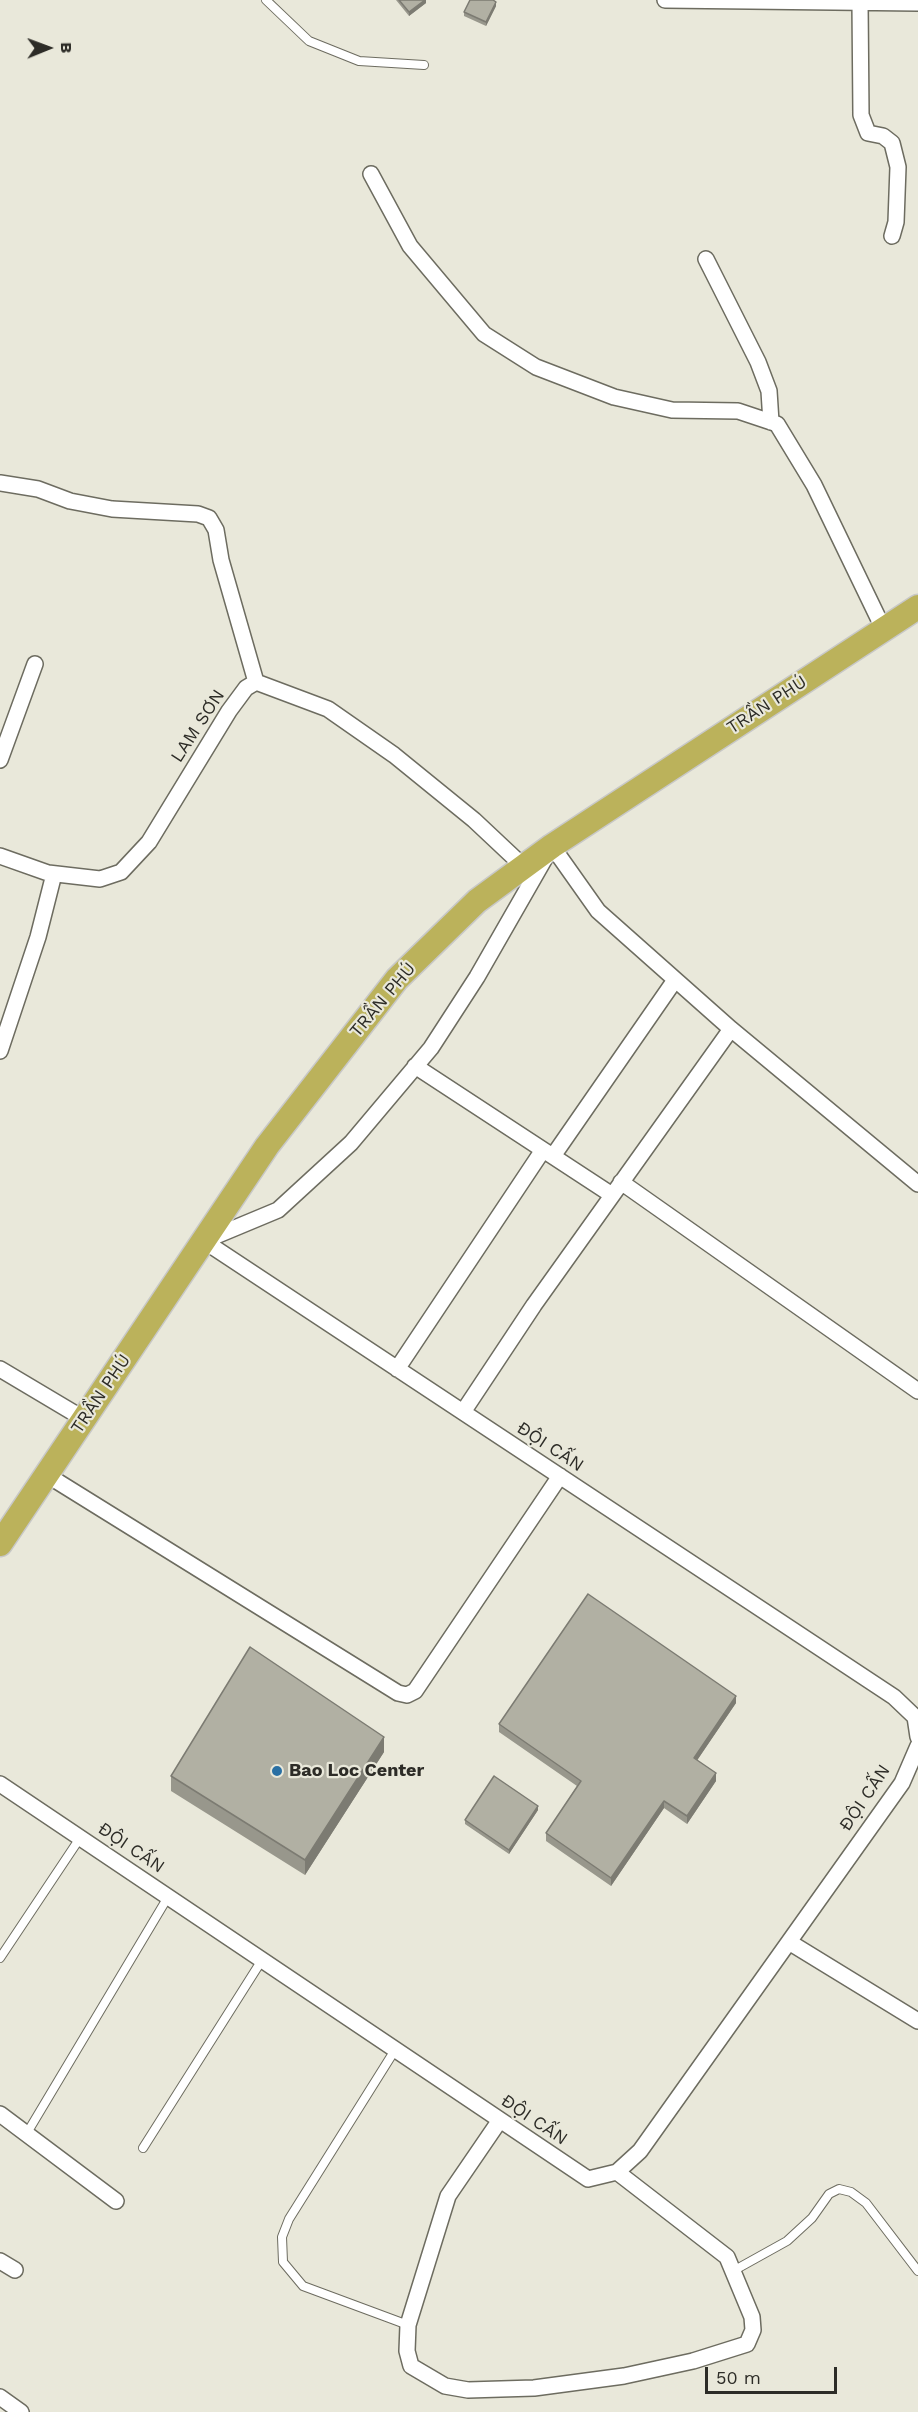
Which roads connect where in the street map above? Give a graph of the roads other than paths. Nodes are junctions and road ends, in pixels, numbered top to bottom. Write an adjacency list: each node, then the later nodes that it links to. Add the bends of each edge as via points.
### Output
1 (266, 0): 5 (lane, via 309,41 359,61)
2 (665, 0): 3 (street)
3 (860, 3): 4 (street); 7 (street, via 861,115 868,133 892,142 898,167)
4 (918, 3)
5 (424, 64)
6 (371, 174): 9 (street, via 410,246 484,334 536,367 614,397 672,410 738,411)
7 (892, 236)
8 (706, 259): 9 (street, via 769,391)
9 (771, 422): 12 (street, via 777,424 814,485)
10 (0, 483): 14 (street, via 112,509 209,518 216,530)
11 (918, 607): 12 (highway, TRẦN PHÚ)
12 (883, 628): 16 (highway, TRẦN PHÚ)
13 (35, 664): 15 (street)
14 (256, 682): 18 (street, via 328,709 474,820); 19 (street, LAM SƠN, via 246,688 229,711 149,842 121,872 100,879)
15 (0, 760)
16 (552, 846): 18 (highway, TRẦN PHÚ); 20 (street, via 598,911); 23 (street, via 477,977)
17 (0, 856): 19 (street, LAM SƠN)
18 (524, 867): 27 (highway, TRẦN PHÚ, via 477,901 397,979 267,1146)
19 (54, 874): 22 (street, via 38,937)
20 (675, 980): 21 (street); 24 (street)
21 (731, 1029): 25 (street); 26 (street)
22 (0, 1051)
23 (416, 1066): 24 (street); 27 (street, via 351,1143 278,1210)
24 (548, 1153): 26 (street); 29 (street)
25 (918, 1184)
26 (616, 1189): 30 (street); 31 (street)
27 (204, 1241): 29 (street, ĐỘI CẤN); 32 (highway, TRẦN PHÚ)
28 (0, 1369): 32 (street)
29 (397, 1369): 31 (street, ĐỘI CẤN)
30 (918, 1391)
31 (463, 1412): 34 (street, ĐỘI CẤN)
32 (84, 1419): 33 (highway, TRẦN PHÚ)
33 (47, 1475): 34 (street, via 407,1695 415,1691); 35 (highway, TRẦN PHÚ)
34 (560, 1476): 36 (street, ĐỘI CẤN, via 894,1697)
35 (0, 1544)
36 (916, 1718): 37 (street, ĐỘI CẤN)
37 (918, 1737)
38 (918, 1746): 42 (street, ĐỘI CẤN, via 902,1783)
39 (0, 1784): 40 (street, ĐỘI CẤN)
40 (81, 1838): 41 (street, ĐỘI CẤN); 43 (lane)
41 (168, 1897): 44 (street, ĐỘI CẤN); 49 (lane)
42 (789, 1941): 45 (street); 51 (street, ĐỘI CẤN, via 639,2151)
43 (0, 1958)
44 (262, 1960): 46 (street, ĐỘI CẤN); 50 (lane)
45 (918, 2021)
46 (395, 2050): 48 (street, ĐỘI CẤN); 57 (lane, via 289,2219 282,2237 282,2262 303,2286)
47 (0, 2114): 49 (street)
48 (500, 2120): 51 (street, ĐỘI CẤN, via 588,2179); 57 (street, via 448,2196)
49 (27, 2133): 52 (street)
50 (143, 2148)
51 (617, 2172): 55 (street, via 727,2257)
52 (116, 2201)
53 (0, 2260): 54 (street)
54 (15, 2270)
55 (733, 2271): 56 (lane, via 787,2241 829,2194 839,2189 866,2203); 57 (street, via 752,2316 753,2330 747,2344 624,2376 534,2388 468,2390 445,2386 411,2366)
56 (918, 2271)
57 (408, 2325)
58 (0, 2397): 59 (street)
59 (21, 2412)

